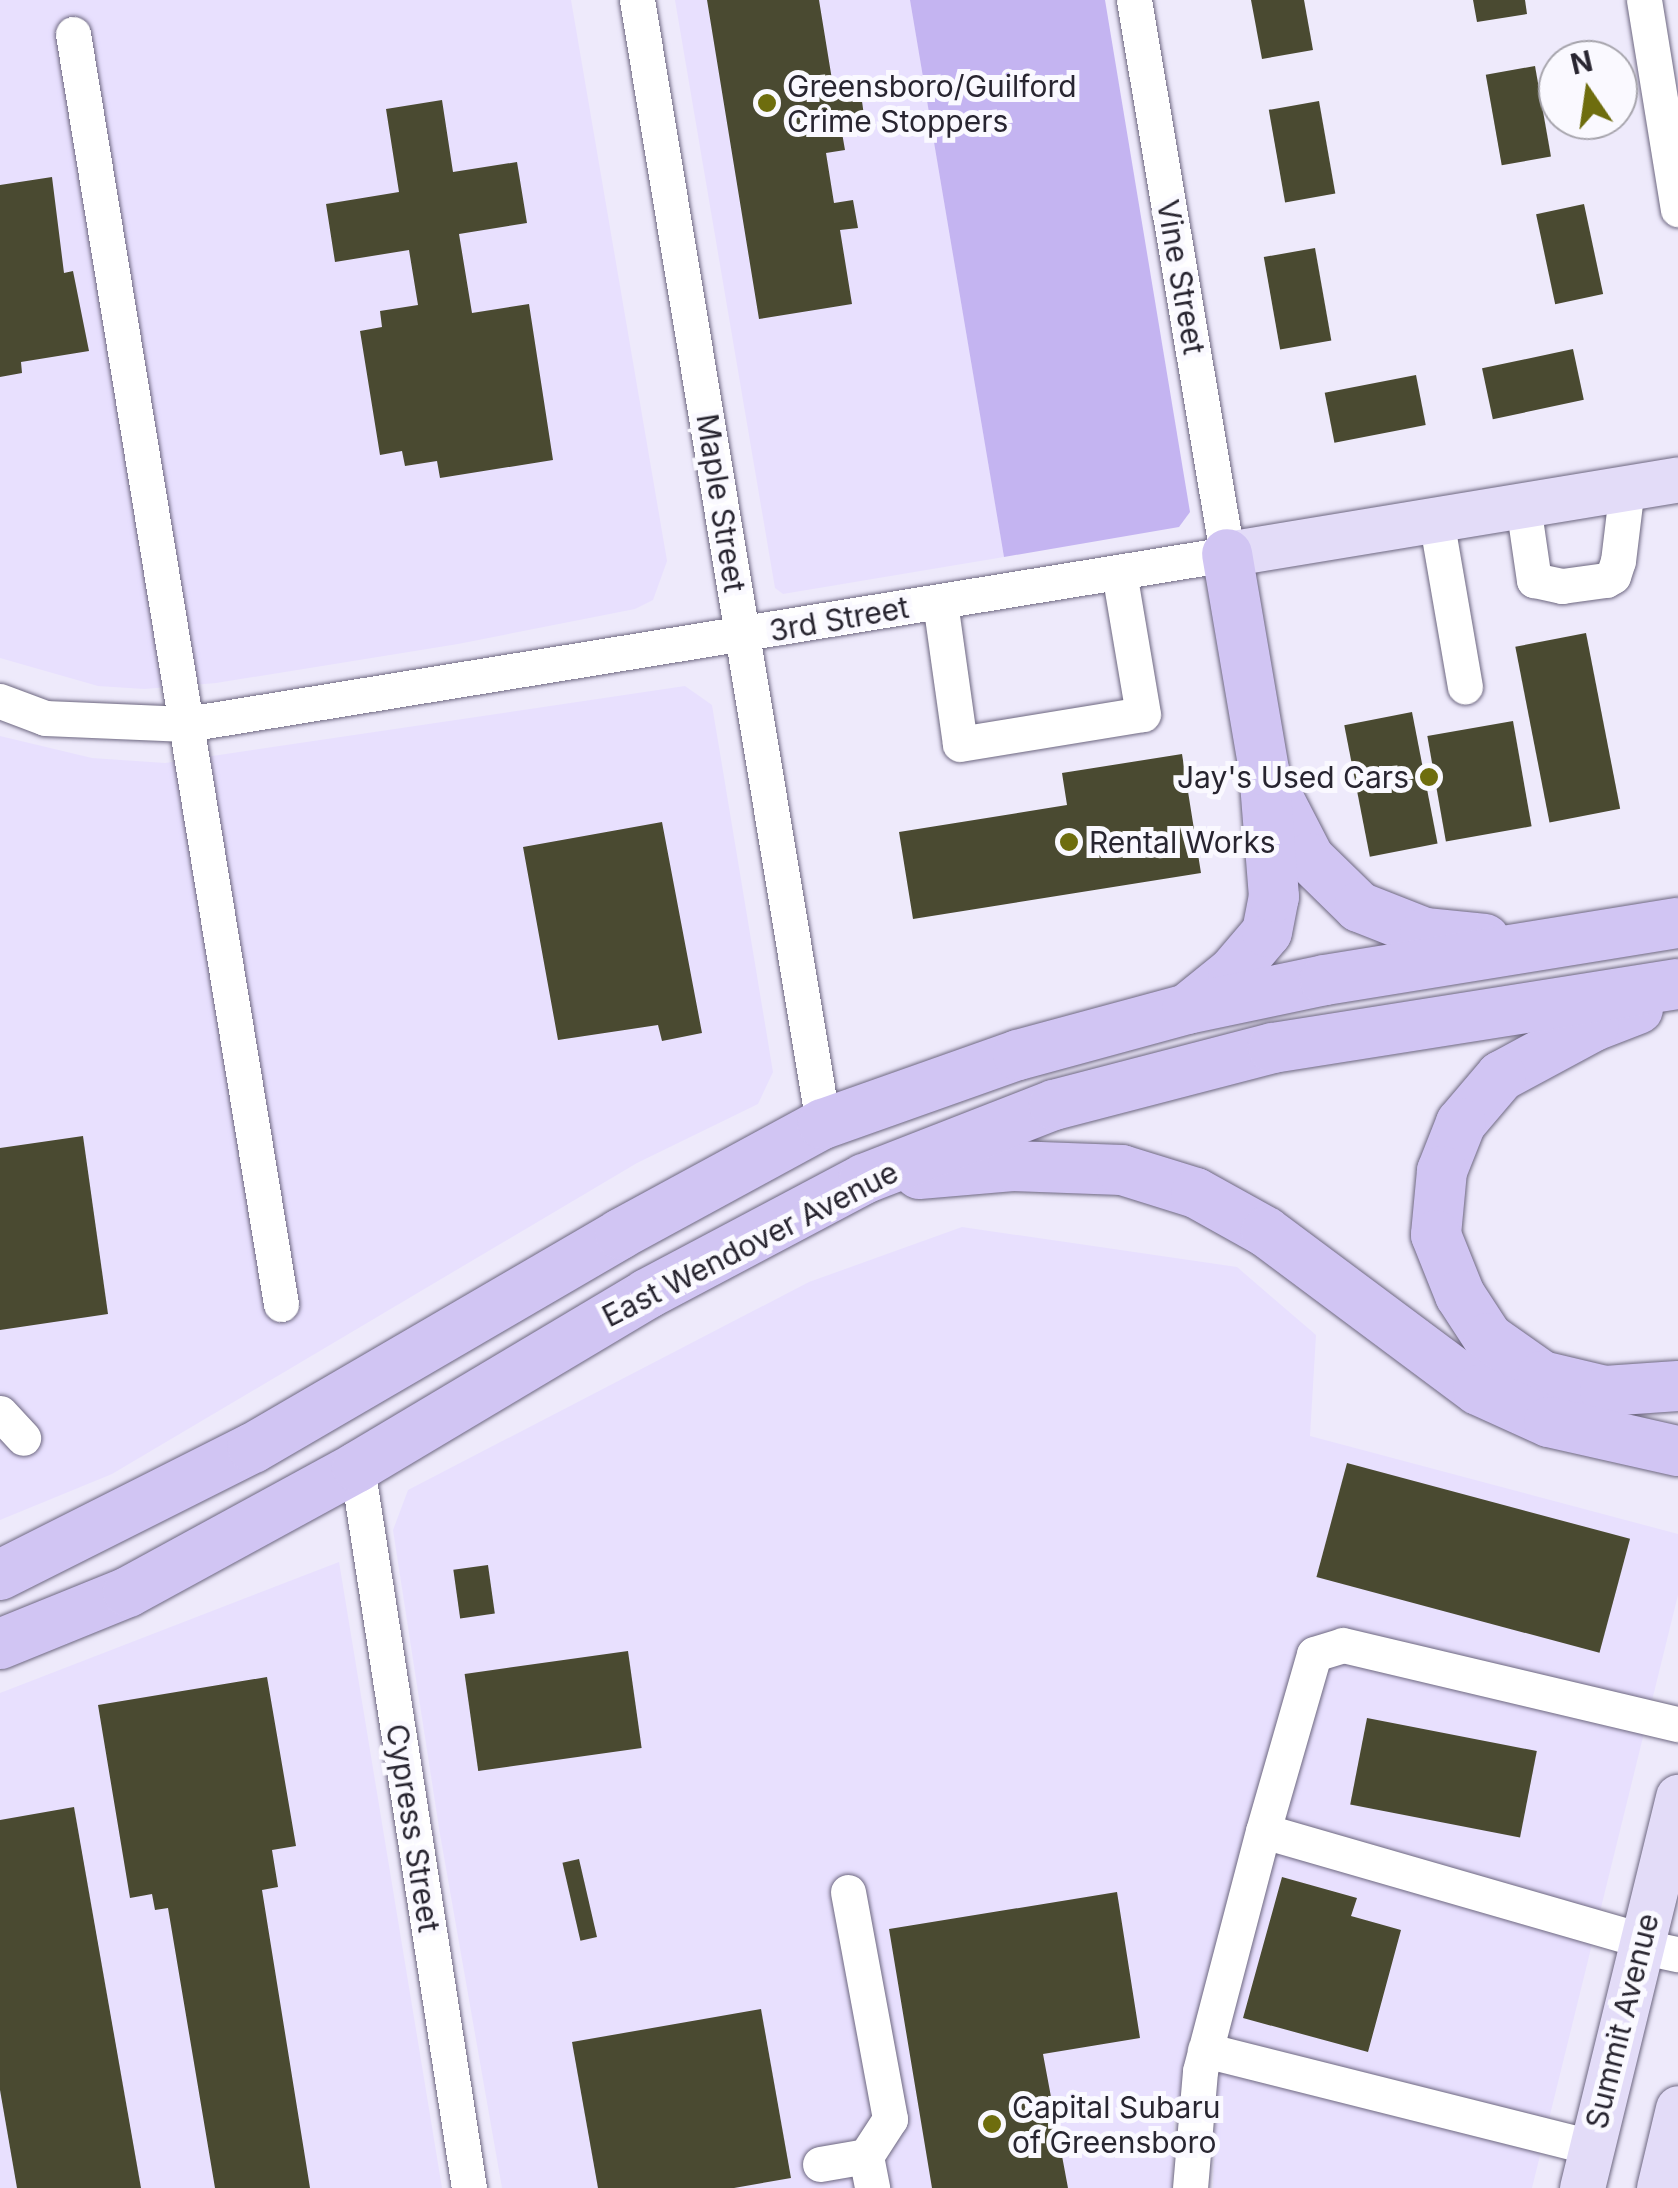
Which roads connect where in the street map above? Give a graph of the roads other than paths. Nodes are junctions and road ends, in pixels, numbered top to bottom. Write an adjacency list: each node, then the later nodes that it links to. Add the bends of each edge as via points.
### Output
1 (637, 0): 13 (street, Maple Street)
2 (1134, 0): 10 (street, Vine Street)
3 (1644, 0): 5 (street)
4 (73, 34): 16 (street)
5 (1678, 209)
6 (1678, 479): 7 (main road, 3rd Street)
7 (1627, 487): 8 (main road, 3rd Street); 8 (street, via 1618,561 1606,580 1542,586 1534,580)
8 (1523, 505): 9 (main road, 3rd Street)
9 (1436, 520): 10 (main road, 3rd Street); 14 (street)
10 (1227, 554): 11 (street, 3rd Street); 17 (highway)
11 (1119, 572): 12 (street, 3rd Street); 12 (street, via 1143,714 960,744)
12 (940, 602): 13 (street, 3rd Street)
13 (742, 635): 16 (street, 3rd Street); 23 (street, Maple Street)
14 (1465, 688)
15 (0, 700): 16 (street, 3rd Street, via 45,718)
16 (187, 724): 26 (street)
17 (1264, 770): 19 (highway, via 1310,858 1359,907 1425,933); 22 (highway, via 1274,897 1268,932 1233,972)
18 (1678, 923): 19 (highway)
19 (1542, 945): 22 (highway)
20 (1678, 984): 24 (highway, East Wendover Avenue, via 1273,1048 1054,1106)
21 (1678, 994): 27 (highway, via 1594,1026 1501,1076 1461,1123 1442,1172 1436,1235 1460,1295 1488,1338 1542,1376 1605,1391)
22 (1187, 1008): 23 (highway, via 1018,1055)
23 (824, 1124): 25 (highway, via 812,1176); 30 (highway, via 620,1234 253,1448)
24 (864, 1179): 25 (highway, East Wendover Avenue); 28 (highway, via 1013,1166 1104,1169 1196,1192 1266,1232 1478,1390 1549,1422)
25 (745, 1241): 29 (highway, East Wendover Avenue)
26 (281, 1304)
27 (1678, 1386)
28 (1678, 1451)
29 (357, 1467): 33 (highway, East Wendover Avenue, via 128,1592); 44 (street, Cypress Street)
30 (54, 1551): 31 (highway); 32 (highway)
31 (0, 1561)
32 (0, 1575)
33 (0, 1644)
34 (1678, 1724): 36 (street, via 1342,1645 1314,1654)
35 (1678, 1797): 38 (main road, Summit Avenue)
36 (1263, 1831): 38 (street); 39 (street)
37 (848, 1892): 43 (street, via 890,2119)
38 (1653, 1947): 42 (main road, Summit Avenue)
39 (1204, 2050): 42 (street); 45 (street)
40 (1678, 2108): 46 (main road)
41 (820, 2164): 43 (street)
42 (1587, 2168)
43 (869, 2172)
44 (469, 2188)
45 (1190, 2188)
46 (1658, 2188)

